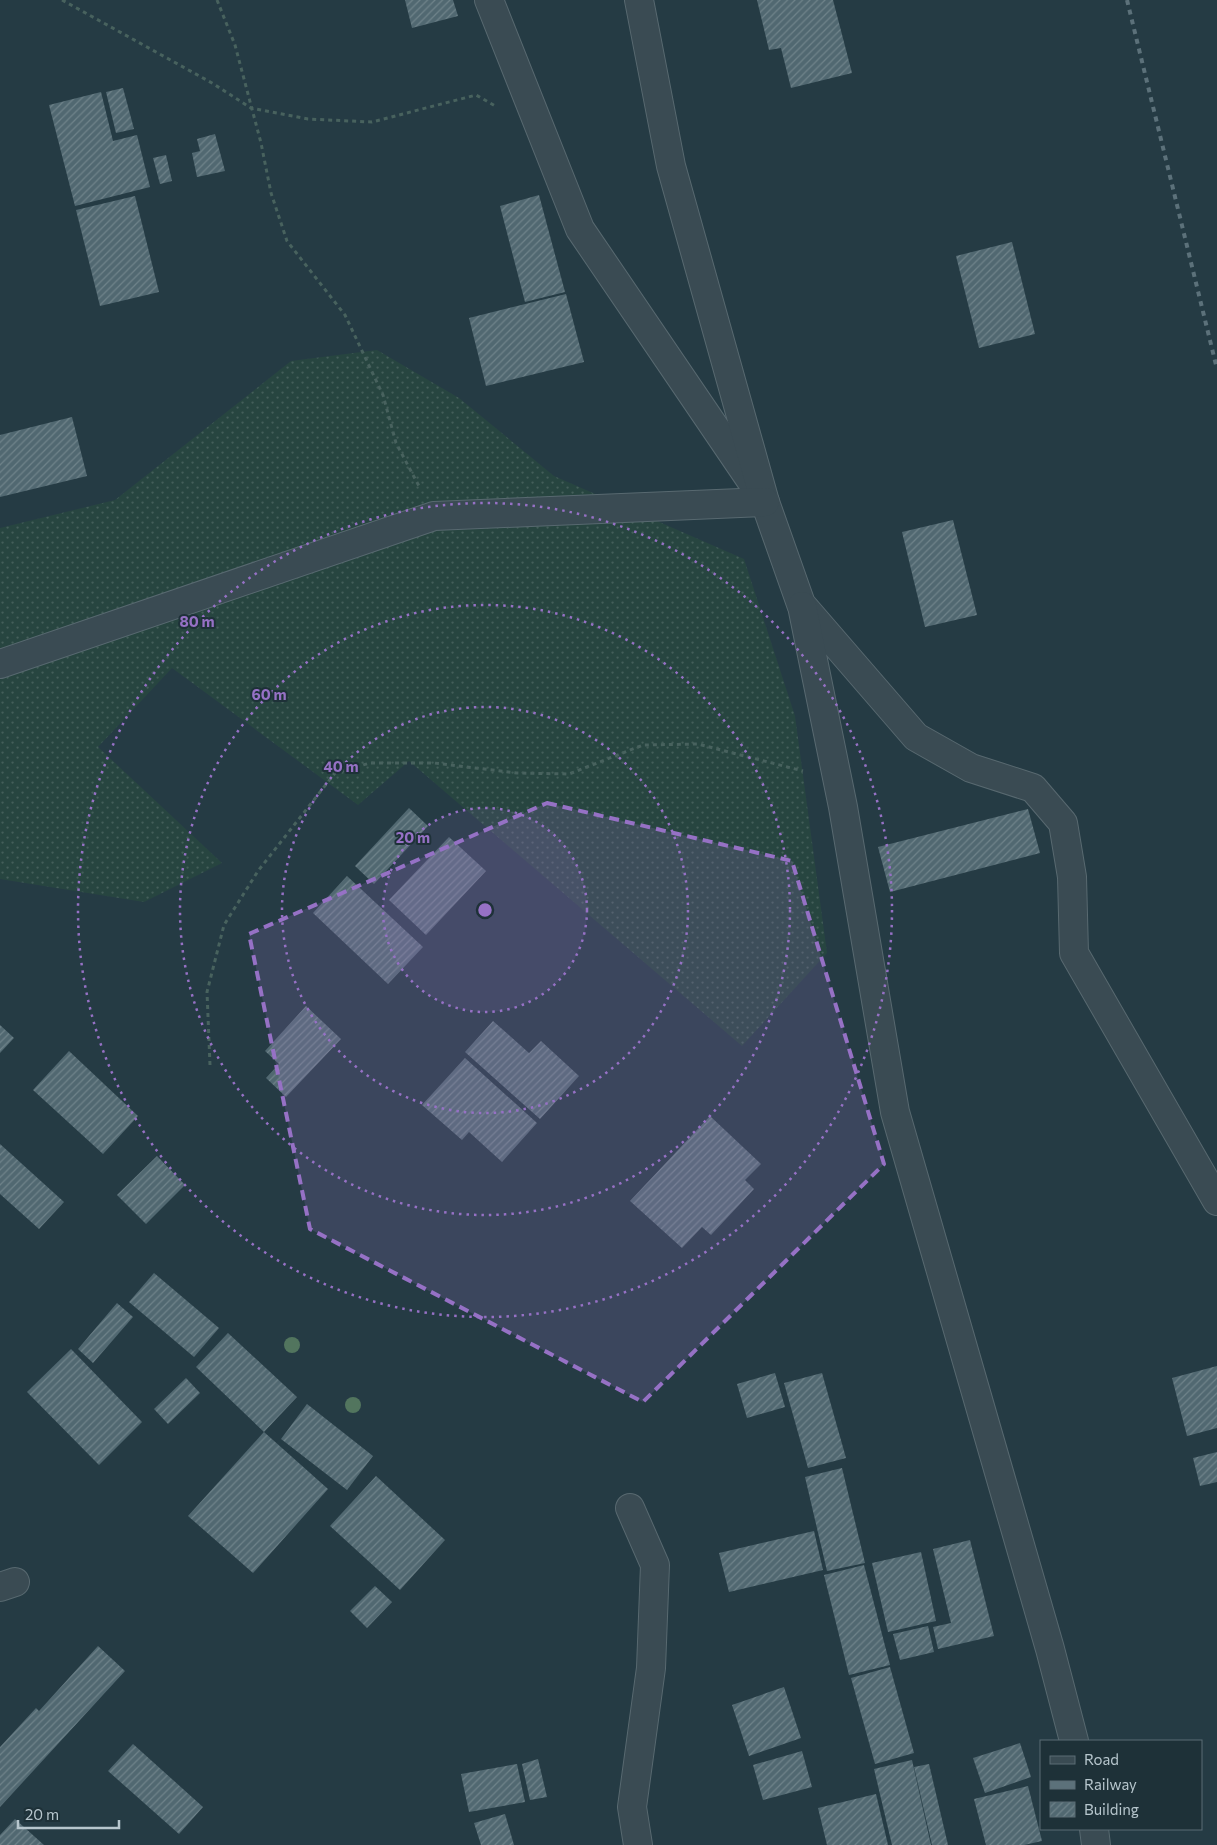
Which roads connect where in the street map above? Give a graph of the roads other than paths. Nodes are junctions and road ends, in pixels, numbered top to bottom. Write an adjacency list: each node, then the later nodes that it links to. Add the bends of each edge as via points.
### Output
1 (489, 0): 3 (street, via 580,229)
2 (639, 0): 3 (street, via 671,166)
3 (765, 502): 4 (street); 5 (street, via 434,516)
4 (801, 604): 6 (street, via 916,737 970,768 1033,788 1063,824 1072,877 1074,953); 8 (street, via 838,781 895,1112)
5 (1, 662)
6 (1217, 1201)
7 (630, 1508): 10 (street, via 656,1565 651,1668 632,1807)
8 (1074, 1740)
9 (1094, 1830): 11 (street)
10 (638, 1845)
11 (1096, 1845)

